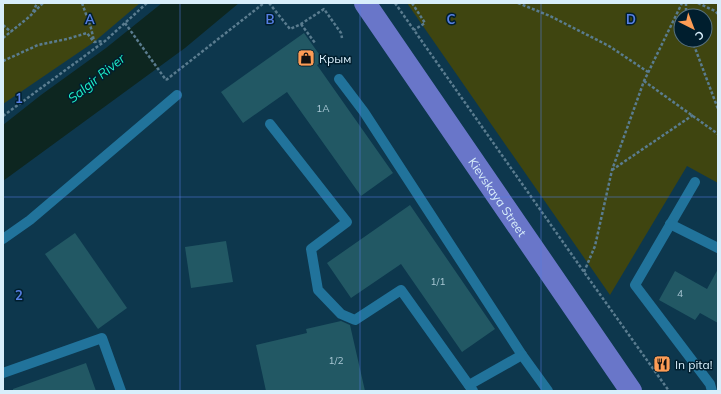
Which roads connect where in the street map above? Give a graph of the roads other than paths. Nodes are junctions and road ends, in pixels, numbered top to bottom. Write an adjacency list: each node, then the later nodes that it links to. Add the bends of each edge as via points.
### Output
1 (366, 3): 14 (main road, Kievskaya Street)
2 (339, 79): 9 (lane, via 364,112)
3 (177, 95): 7 (lane, via 30,220)
4 (270, 124): 11 (lane, via 347,222 311,249 318,290 341,314 355,320 401,290)
5 (695, 182): 6 (lane)
6 (670, 224): 8 (lane); 15 (lane, via 635,285 710,384)
7 (3, 239)
8 (718, 248)
9 (522, 355): 11 (lane); 13 (lane)
10 (3, 373): 12 (lane, via 102,338)
11 (471, 388)
12 (121, 391)
13 (548, 391)
14 (631, 391)
15 (712, 391)

